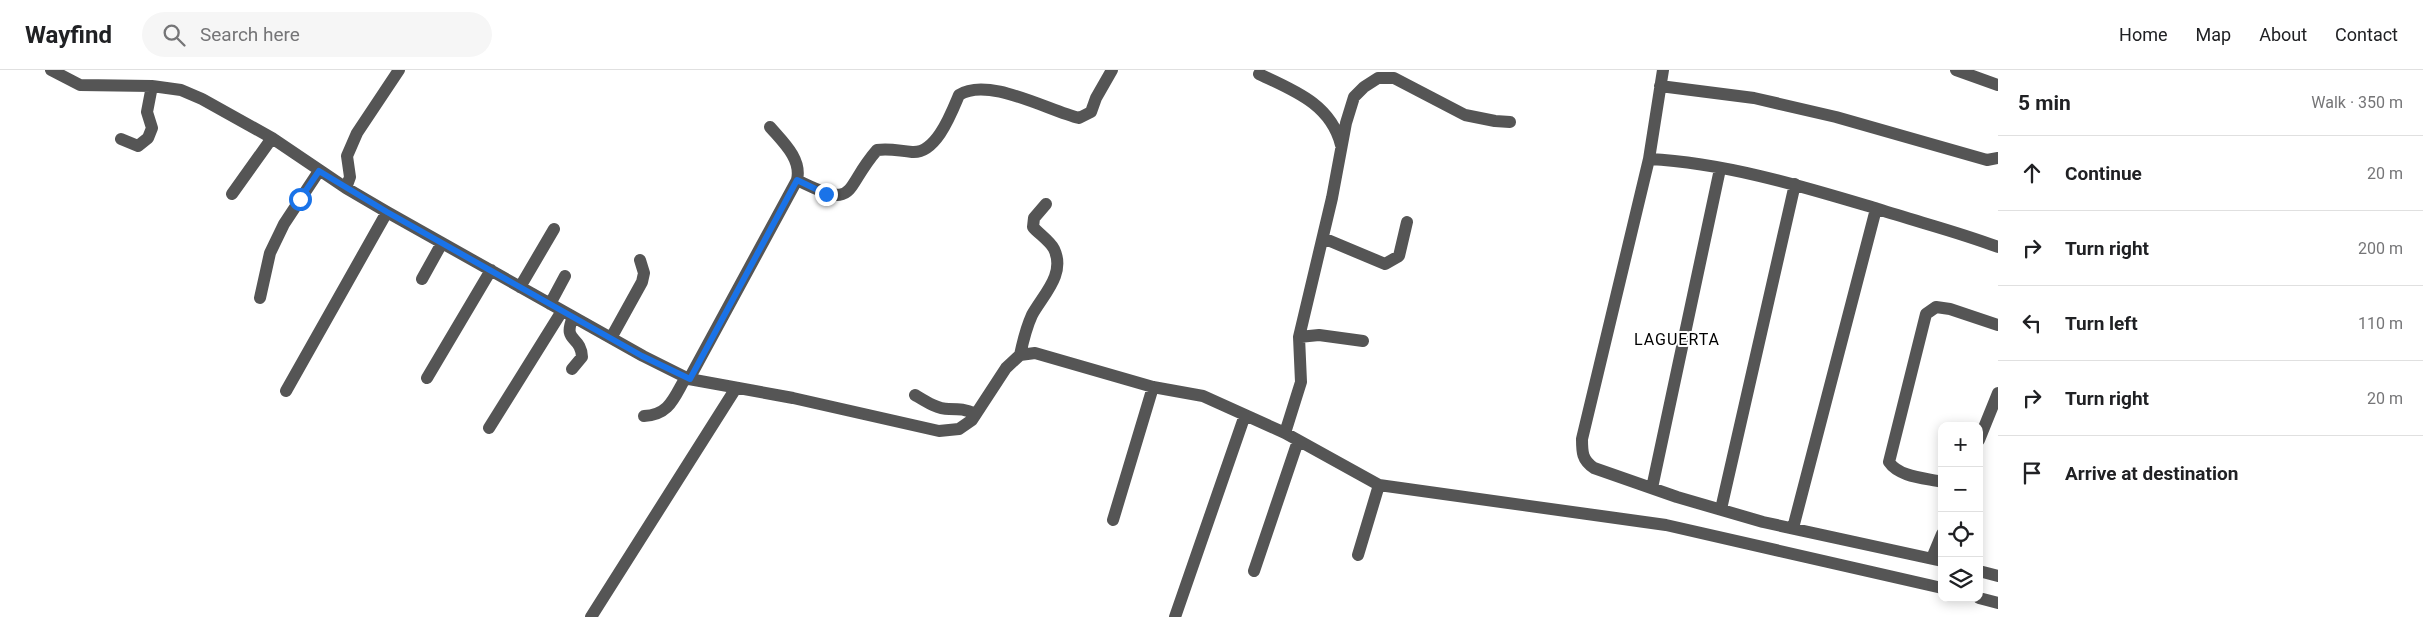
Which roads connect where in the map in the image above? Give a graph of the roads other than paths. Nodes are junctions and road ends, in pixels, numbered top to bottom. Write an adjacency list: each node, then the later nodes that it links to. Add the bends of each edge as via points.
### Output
1 (51, 70): 8 (street, via 80,85)
2 (399, 70): 21 (street, via 357,133 347,156 350,177)
3 (1112, 70): 19 (street, via 1091,112 1079,118 1019,97 966,91 960,95 933,145 914,153 889,148 877,150 850,191 838,196 826,194)
4 (1663, 70): 9 (street)
5 (1956, 70): 7 (street)
6 (1259, 74): 14 (street, via 1303,95 1321,108 1338,133)
7 (1998, 85)
8 (152, 86): 12 (street, via 188,93); 13 (street, via 147,112 152,128 148,138 138,146)
9 (1660, 86): 15 (street, via 1754,98 1836,117 1987,160); 16 (street)
10 (1510, 122): 14 (street, via 1466,115 1394,78 1378,78 1354,97)
11 (770, 127): 19 (street, via 795,159 799,173)
12 (272, 138): 18 (street); 22 (street)
13 (121, 139)
14 (1342, 147): 28 (street)
15 (1998, 158)
16 (1649, 159): 17 (street); 61 (street, via 1582,439 1582,455 1594,468)
17 (1720, 169): 20 (street); 61 (street)
18 (319, 171): 21 (street); 36 (street, via 284,224 270,253)
19 (797, 180): 46 (street)
20 (1795, 184): 24 (street); 62 (street)
21 (346, 188): 25 (street)
22 (232, 194)
23 (1046, 204): 43 (street, via 1034,218 1033,227 1054,248 1057,274 1025,331)
24 (1876, 209): 30 (street); 64 (street)
25 (387, 212): 29 (street); 49 (street)
26 (1407, 222): 28 (street, via 1399,256 1386,264)
27 (554, 229): 35 (street)
28 (1323, 238): 40 (street)
29 (442, 243): 32 (street); 34 (street)
30 (1998, 247)
31 (640, 260): 41 (street, via 644,273 642,282)
32 (491, 270): 35 (street); 45 (street)
33 (565, 276): 37 (street)
34 (422, 279)
35 (520, 287): 37 (street)
36 (260, 298)
37 (550, 304): 38 (street)
38 (568, 314): 41 (street); 44 (street, via 569,333 582,348 582,357); 55 (street)
39 (1998, 326): 59 (street, via 1950,309 1936,307 1926,314 1889,462 1893,468 1905,473)
40 (1299, 337): 42 (street, via 1319,335); 57 (street, via 1301,382)
41 (611, 338): 46 (street)
42 (1363, 341)
43 (1020, 356): 47 (street, via 1035,353); 52 (street, via 1006,368)
44 (572, 369)
45 (427, 378)
46 (688, 378): 48 (street); 53 (street, via 666,409 657,416)
47 (1153, 387): 54 (street, via 1203,396); 63 (street)
48 (736, 388): 52 (street, via 939,431 959,429); 73 (street)
49 (286, 391)
50 (1998, 393): 56 (street)
51 (915, 395): 52 (street, via 931,404)
52 (976, 414)
53 (644, 416)
54 (1245, 416): 57 (street); 74 (street)
55 (489, 428)
56 (1983, 430)
57 (1285, 434): 58 (street)
58 (1298, 441): 60 (street); 67 (street)
59 (1938, 481)
60 (1379, 485): 65 (street); 70 (street, via 1666,525)
61 (1652, 488): 62 (street)
62 (1721, 510): 64 (street)
63 (1113, 520)
64 (1793, 528): 66 (street)
65 (1358, 555)
66 (1937, 560)
67 (1254, 571)
68 (1983, 572): 69 (street)
69 (1998, 576)
70 (1938, 587)
71 (1983, 599): 72 (street)
72 (1998, 603)
73 (591, 617)
74 (1175, 617)

